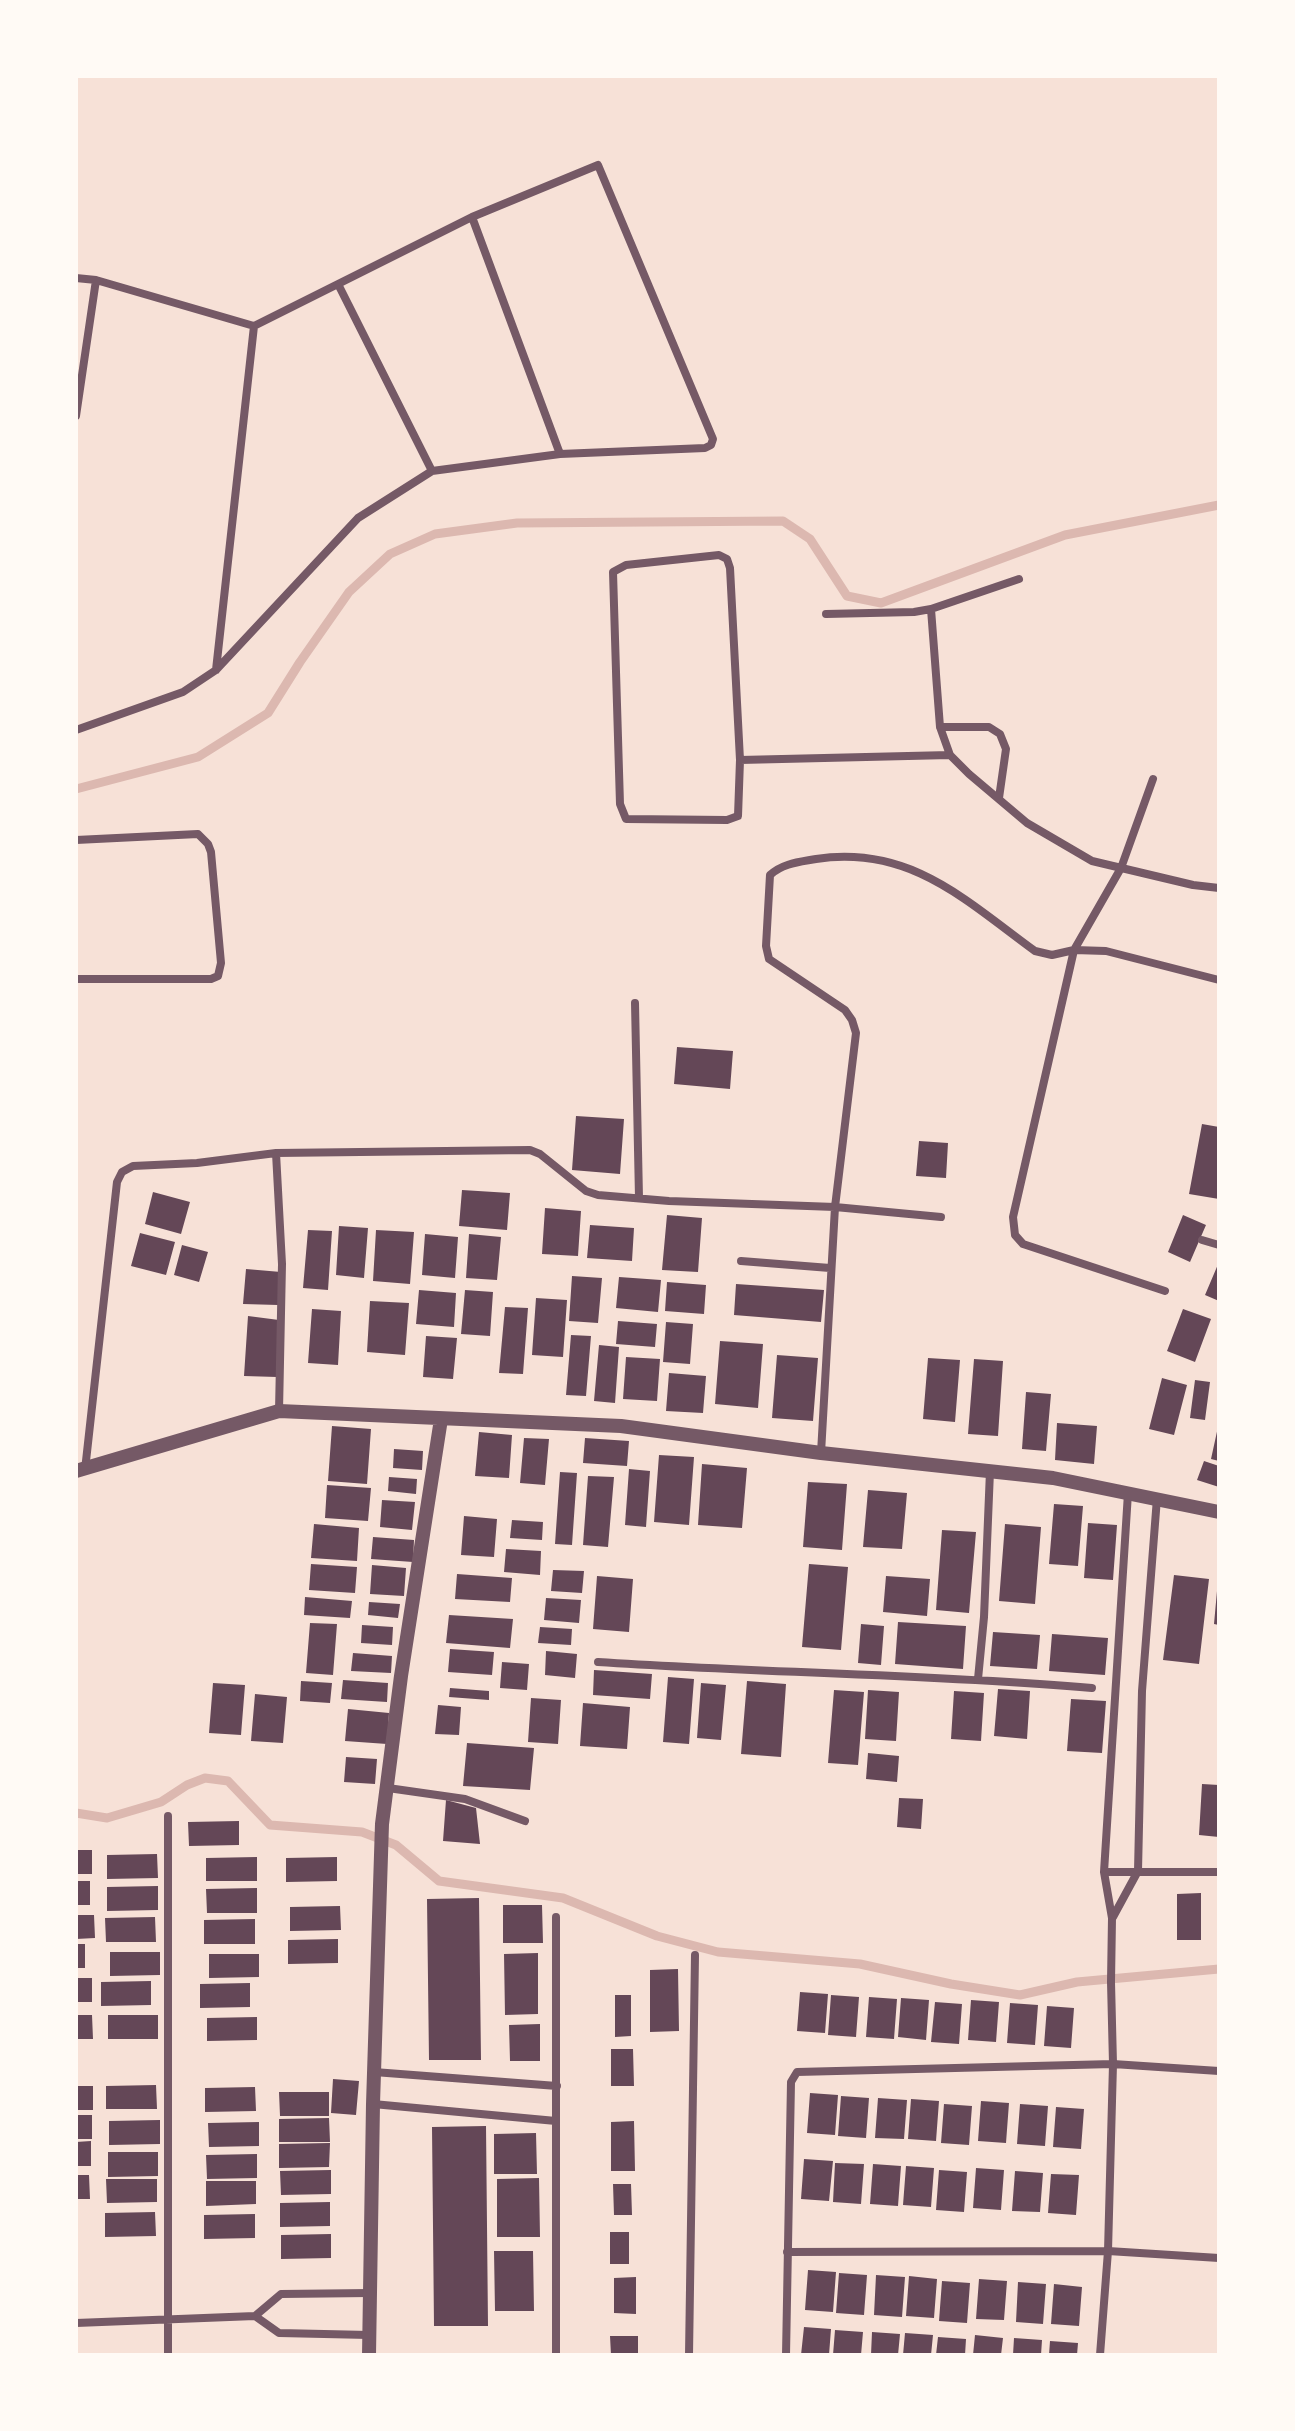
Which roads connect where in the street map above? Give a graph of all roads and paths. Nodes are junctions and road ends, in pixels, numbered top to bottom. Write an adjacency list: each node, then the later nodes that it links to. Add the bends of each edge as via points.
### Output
1 (472, 217): 4 (street); 7 (street); 7 (street, via 598,165 713,439 705,448)
2 (76, 278): 3 (street)
3 (96, 280): 5 (street); 6 (street)
4 (338, 284): 5 (street); 8 (street)
5 (254, 326): 12 (street)
6 (76, 416)
7 (560, 454): 8 (street)
8 (432, 471): 12 (street, via 358,518)
9 (1019, 579): 10 (street)
10 (931, 609): 11 (street); 13 (street)
11 (826, 614)
12 (216, 670): 14 (street, via 183,692)
13 (940, 727): 15 (street); 18 (street, via 989,727 1000,734 1006,749)
14 (76, 730)
15 (950, 755): 16 (street); 18 (street)
16 (740, 760): 16 (street, via 727,559 719,555 616,569 623,816 631,821 735,819)
17 (1153, 779): 20 (street)
18 (999, 798): 20 (street, via 1027,823 1092,861)
19 (76, 840): 23 (street, via 198,834 204,839 211,852 221,963 218,976 211,979)
20 (1121, 868): 21 (street); 22 (street)
21 (1219, 888)
22 (1074, 950): 24 (street, via 1106,951); 28 (street, via 1052,955 1035,951 936,879 893,863 833,857 799,862 770,875 769,959 845,1010 856,1033); 34 (street, via 1013,1217 1015,1235 1023,1244)
23 (76, 979)
24 (1219, 980)
25 (635, 1003): 27 (street)
26 (276, 1153): 27 (street, via 530,1150 586,1191); 35 (street, via 282,1264); 38 (street, via 133,1166 122,1172)
27 (639, 1198): 28 (street)
28 (835, 1207): 29 (street); 33 (street)
29 (941, 1217)
30 (1202, 1240): 31 (street)
31 (1219, 1245)
32 (741, 1261): 33 (street)
33 (830, 1268): 37 (street)
34 (1165, 1291)
35 (279, 1411): 36 (street); 38 (street)
36 (441, 1419): 37 (street, via 621,1426); 46 (street)
37 (821, 1453): 39 (street)
38 (81, 1470)
39 (990, 1470): 40 (street); 44 (street)
40 (1128, 1493): 41 (street); 50 (street)
41 (1157, 1497): 42 (street); 49 (street, via 1142,1691)
42 (1219, 1512)
43 (598, 1662): 44 (street)
44 (978, 1679): 45 (street)
45 (1092, 1688)
46 (388, 1788): 48 (street, via 465,1799); 57 (street, via 382,1824)
47 (168, 1816): 66 (street)
48 (525, 1821)
49 (1138, 1871): 50 (street); 51 (street); 53 (street)
50 (1104, 1872): 53 (street)
51 (1219, 1872)
52 (556, 1917): 58 (street)
53 (1112, 1918): 55 (street)
54 (695, 1955): 72 (street)
55 (1113, 2064): 56 (street); 61 (street); 62 (street, via 797,2072 791,2082)
56 (1219, 2071)
57 (374, 2072): 58 (street); 59 (street)
58 (557, 2086): 60 (street)
59 (373, 2104): 60 (street); 64 (street)
60 (556, 2121): 71 (street)
61 (1108, 2251): 62 (street); 63 (street); 74 (street)
62 (787, 2252): 73 (street)
63 (1219, 2258)
64 (370, 2293): 65 (street, via 281,2294); 68 (street)
65 (255, 2316): 66 (street); 68 (street, via 279,2333)
66 (168, 2321): 67 (street); 69 (street)
67 (76, 2323)
68 (369, 2335): 70 (street)
69 (168, 2355)
70 (369, 2355)
71 (556, 2355)
72 (689, 2355)
73 (786, 2355)
74 (1100, 2355)

